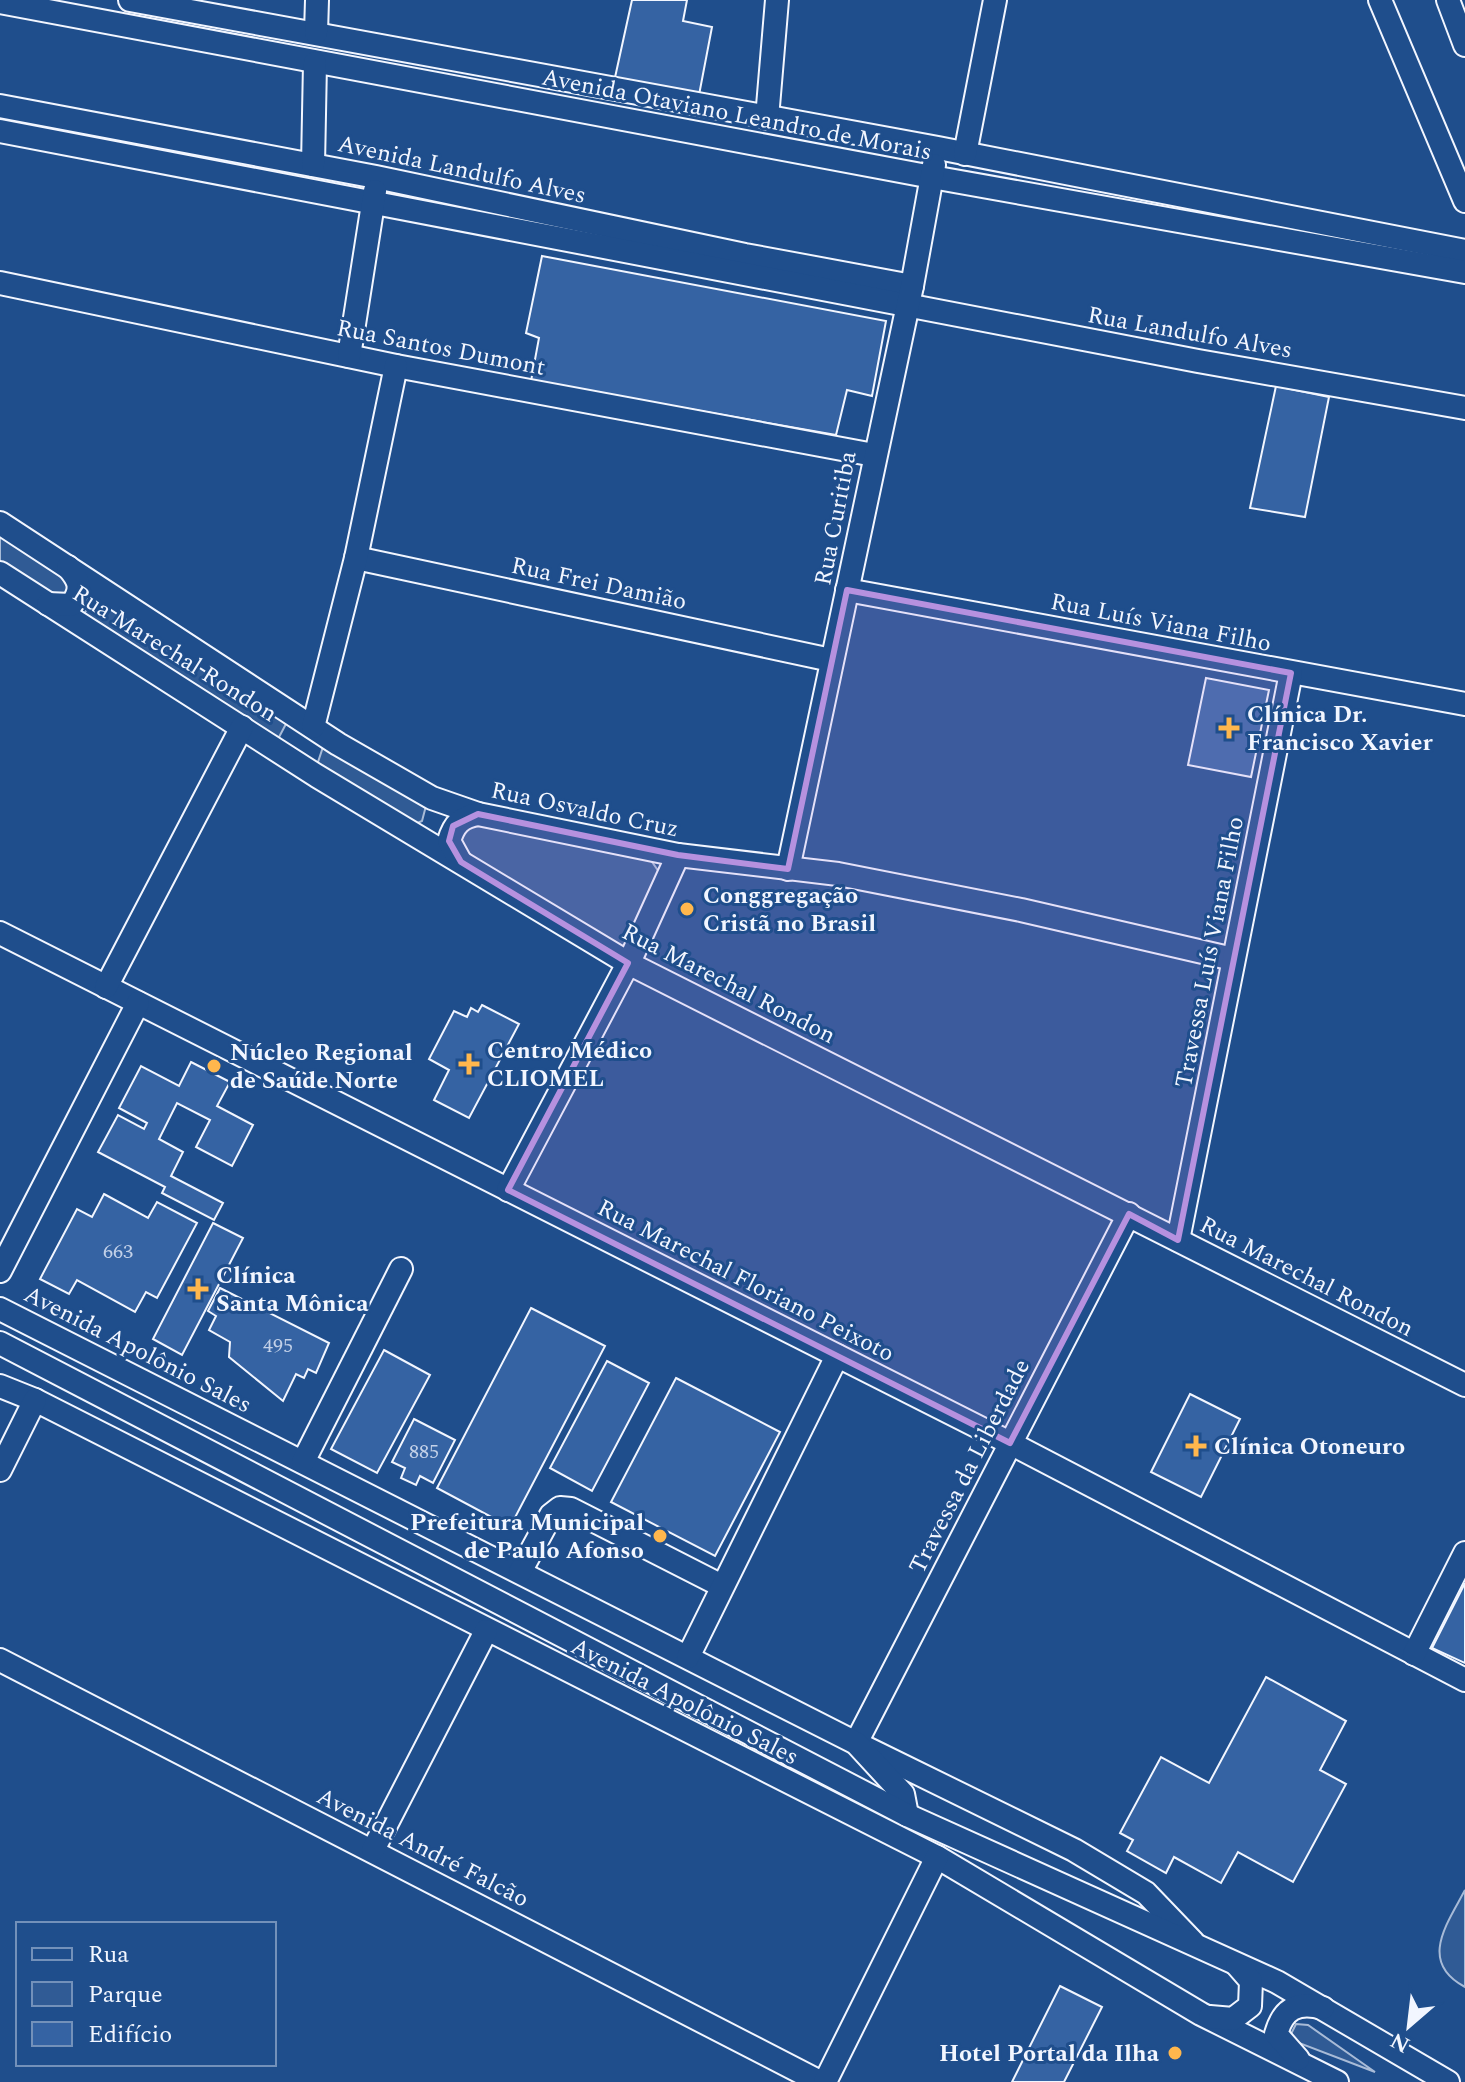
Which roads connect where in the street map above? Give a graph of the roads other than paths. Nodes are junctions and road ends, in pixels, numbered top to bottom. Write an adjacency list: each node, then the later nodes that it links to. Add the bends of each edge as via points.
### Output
1 (130, 0): 8 (street, Avenida Otaviano Leandro de Morais)
2 (317, 0): 8 (street)
3 (777, 0): 14 (street)
4 (995, 0): 16 (street)
5 (1380, 0): 21 (street)
6 (1448, 0): 9 (street)
7 (0, 2): 10 (street, Avenida Otaviano Leandro de Morais)
8 (316, 33): 11 (street, Avenida Otaviano Leandro de Morais)
9 (1465, 45)
10 (315, 63): 12 (street, Avenida Otaviano Leandro de Morais); 17 (street)
11 (562, 80): 12 (street); 14 (street, Avenida Otaviano Leandro de Morais)
12 (557, 108): 19 (street, Avenida Otaviano Leandro de Morais)
13 (1, 117): 17 (street, Avenida Landulfo Alves); 22 (street, Avenida Landulfo Alves)
14 (767, 118): 15 (street, Avenida Otaviano Leandro de Morais)
15 (938, 148): 16 (street, Avenida Otaviano Leandro de Morais); 19 (street, Rua Curitiba)
16 (965, 154): 20 (street, Avenida Otaviano Leandro de Morais)
17 (313, 165): 18 (street, Avenida Landulfo Alves)
18 (376, 177): 22 (street); 27 (street, Avenida Landulfo Alves)
19 (932, 177): 23 (street, Avenida Otaviano Leandro de Morais); 27 (street, Rua Curitiba)
20 (1196, 198): 23 (street); 24 (street, Avenida Otaviano Leandro de Morais)
21 (1465, 201)
22 (373, 204): 27 (street, Avenida Landulfo Alves); 28 (street)
23 (1190, 223): 25 (street, Avenida Otaviano Leandro de Morais)
24 (1465, 251)
25 (1465, 272)
26 (0, 283): 28 (street, Rua Santos Dumont)
27 (909, 295): 30 (street, Rua Landulfo Alves); 31 (street, Rua Curitiba)
28 (349, 356): 29 (street, Rua Santos Dumont)
29 (396, 366): 31 (street, Rua Santos Dumont); 33 (street)
30 (1465, 408)
31 (874, 455): 36 (street, Rua Curitiba)
32 (0, 523): 34 (street, Rua Osvaldo Cruz)
33 (356, 558): 40 (street, Rua Frei Damião); 45 (street)
34 (68, 567): 37 (street, Rua Osvaldo Cruz); 38 (street, via 79,580 80,593 71,605)
35 (0, 573): 38 (street, Rua Marechal Rondon)
36 (847, 590): 40 (street, Rua Curitiba); 41 (street, Rua Luís Viana Filho)
37 (116, 597): 39 (street, via 94,596 82,609 83,621); 43 (street, Rua Osvaldo Cruz)
38 (47, 604): 39 (street, Rua Marechal Rondon)
39 (93, 633): 44 (street, Rua Marechal Rondon)
40 (831, 660): 54 (street, Rua Curitiba)
41 (1291, 673): 42 (street, Rua Luís Viana Filho); 56 (street, Travessa Luís Viana Filho)
42 (1465, 704)
43 (283, 707): 45 (street, Rua Osvaldo Cruz); 46 (street, via 286,727 280,736)
44 (242, 727): 46 (street, Rua Marechal Rondon); 58 (street)
45 (313, 727): 47 (street, Rua Osvaldo Cruz)
46 (265, 740): 48 (street, Rua Marechal Rondon)
47 (338, 744): 48 (street, via 331,741 310,752 309,766); 49 (street, Rua Osvaldo Cruz)
48 (317, 776): 51 (street, Rua Marechal Rondon)
49 (432, 798): 50 (street, Rua Osvaldo Cruz); 51 (street, via 429,820)
50 (478, 814): 52 (street, Rua Osvaldo Cruz); 53 (street, via 453,826 449,841)
51 (413, 832): 53 (street, Rua Marechal Rondon)
52 (678, 855): 54 (street, Rua Osvaldo Cruz); 57 (street)
53 (461, 862): 57 (street, Rua Marechal Rondon)
54 (788, 869): 56 (street, Rua Osvaldo Cruz, via 1021,910)
55 (0, 933): 58 (street, Rua Marechal Floriano Peixoto)
56 (1233, 959): 62 (street, Travessa Luís Viana Filho)
57 (628, 963): 60 (street); 61 (street, Rua Marechal Rondon)
58 (106, 987): 59 (street, Rua Marechal Floriano Peixoto)
59 (138, 1003): 60 (street, Rua Marechal Floriano Peixoto); 64 (street)
60 (508, 1190): 67 (street, Rua Marechal Floriano Peixoto)
61 (1129, 1214): 62 (street, Rua Marechal Rondon); 71 (street, Travessa da Liberdade)
62 (1178, 1240): 68 (street, Rua Marechal Rondon)
63 (401, 1269): 72 (street)
64 (0, 1271)
65 (0, 1309): 72 (street, Avenida Apolônio Sales)
66 (0, 1343): 83 (street, Avenida Apolônio Sales)
67 (837, 1356): 71 (street, Rua Marechal Floriano Peixoto); 76 (street)
68 (1465, 1385)
69 (0, 1386): 70 (street, Avenida Apolônio Sales)
70 (35, 1400): 73 (street); 77 (street, Avenida Apolônio Sales)
71 (1010, 1443): 78 (street, Rua Marechal Floriano Peixoto); 82 (street, Travessa da Liberdade)
72 (303, 1462): 75 (street, Avenida Apolônio Sales)
73 (0, 1470)
74 (1465, 1553): 78 (street)
75 (520, 1572): 76 (street, via 560,1508); 79 (street, Avenida Apolônio Sales)
76 (722, 1586): 79 (street)
77 (486, 1631): 84 (street); 85 (street, Avenida Apolônio Sales)
78 (1414, 1654): 81 (street, Rua Marechal Floriano Peixoto)
79 (688, 1657): 82 (street, Avenida Apolônio Sales)
80 (0, 1660): 84 (street, Avenida André Falcão)
81 (1465, 1680)
82 (856, 1743): 83 (street, Avenida Apolônio Sales, via 903,1794); 86 (street, via 1110,1871 1146,1893)
83 (907, 1815): 86 (street, Avenida Apolônio Sales)
84 (373, 1850): 91 (street, Avenida André Falcão)
85 (937, 1857): 89 (street, Avenida Apolônio Sales); 91 (street)
86 (1198, 1948): 87 (street, Avenida Apolônio Sales)
87 (1237, 1965): 88 (street, Avenida Apolônio Sales); 89 (street, via 1251,1981 1250,2006 1233,2019)
88 (1332, 2011): 90 (street, via 1309,2005 1288,2009 1276,2034 1295,2057); 92 (street, Avenida Apolônio Sales)
89 (1201, 2014): 90 (street, Avenida Apolônio Sales)
90 (1334, 2081)
91 (822, 2082)
92 (1448, 2082)

